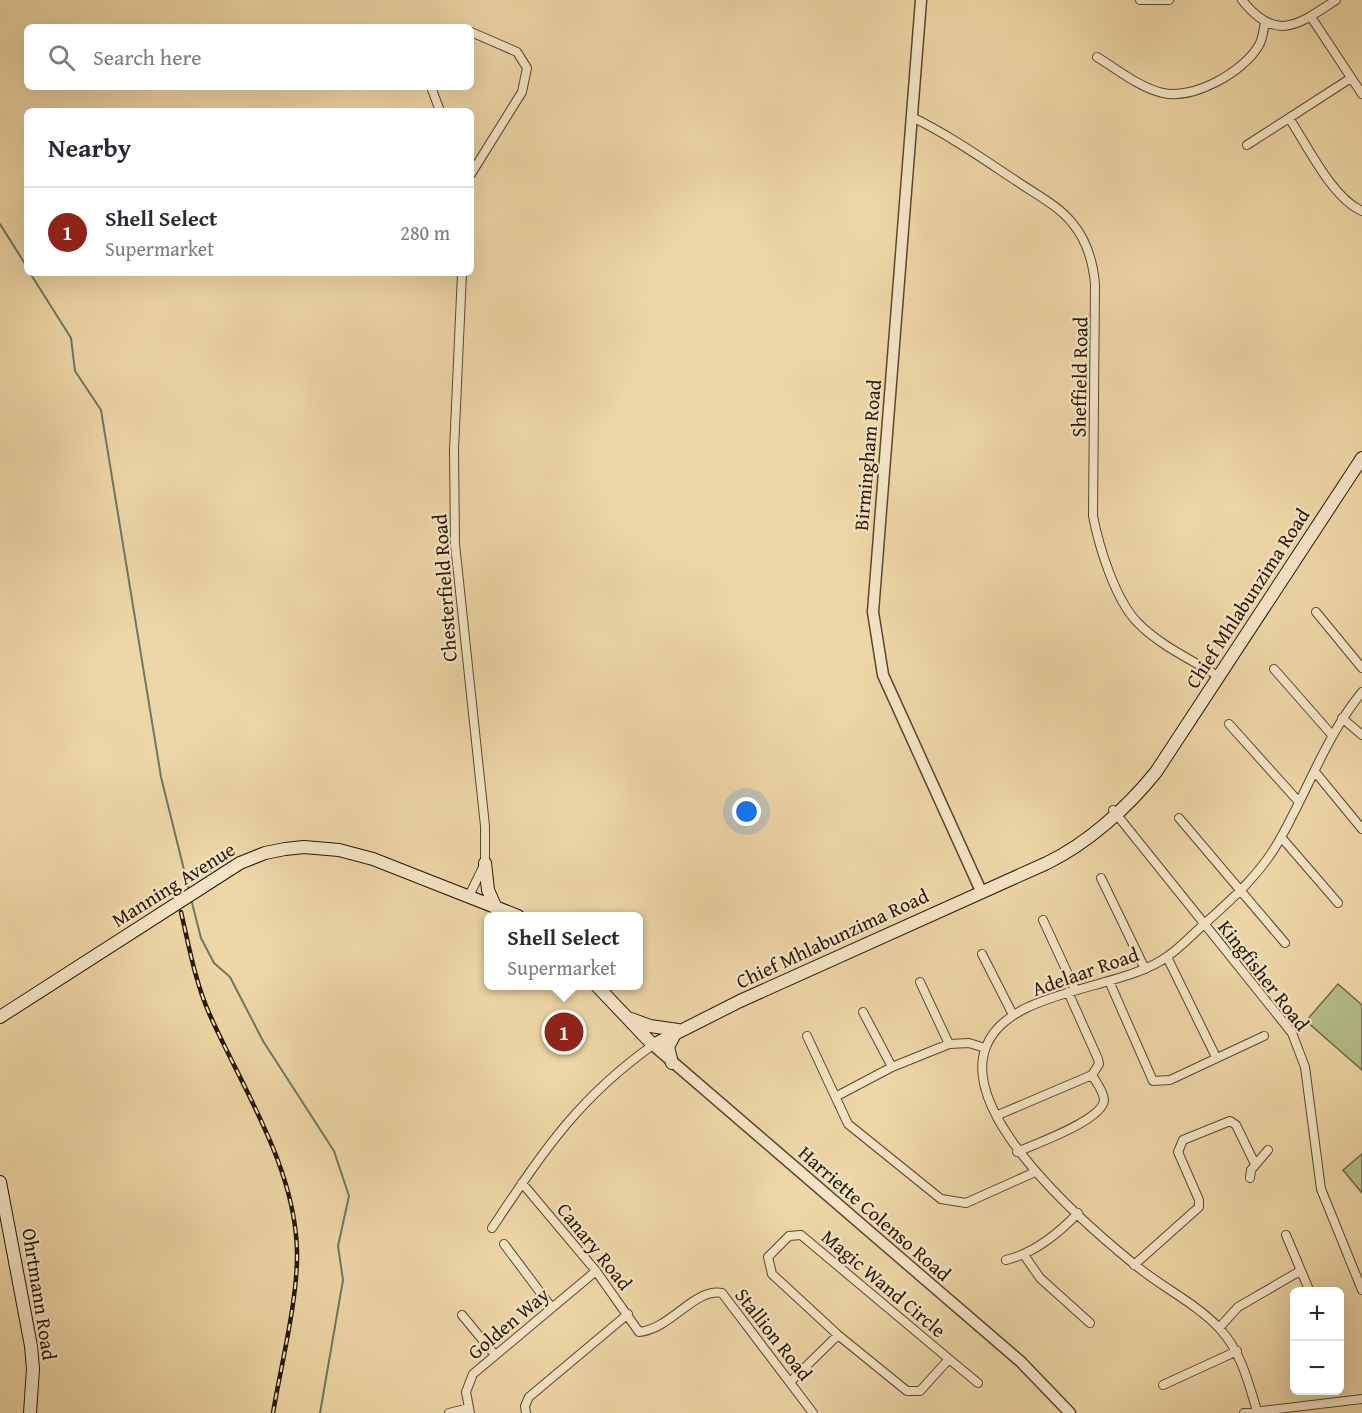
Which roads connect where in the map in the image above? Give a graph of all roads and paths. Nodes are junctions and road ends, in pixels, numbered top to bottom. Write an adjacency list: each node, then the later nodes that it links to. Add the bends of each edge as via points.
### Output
1 (921, 0): 14 (street, Birmingham Road)
2 (1140, 0): 3 (street)
3 (1169, 0)
4 (1242, 0): 7 (street)
5 (1336, 0): 6 (street)
6 (1311, 17): 7 (street, via 1282,27); 10 (street)
7 (1265, 23): 9 (street, via 1261,41 1250,57 1194,93 1157,92)
8 (474, 33): 17 (street, via 517,52 527,68 522,92)
9 (1097, 57)
10 (1351, 78): 12 (street); 15 (street)
11 (432, 90): 13 (street)
12 (1362, 94)
13 (439, 108)
14 (912, 117): 24 (street, Sheffield Road, via 938,129 1048,202 1079,232 1095,284 1095,530 1125,608 1152,634); 38 (street, Birmingham Road, via 873,612 883,675)
15 (1289, 118): 16 (street); 18 (street, via 1338,193)
16 (1247, 145)
17 (474, 169)
18 (1362, 211)
19 (462, 276): 36 (street, Chesterfield Road, via 454,450 455,544 485,826)
20 (1362, 458): 24 (main road, Chief Mhlabunzima Road)
21 (1316, 612): 22 (street)
22 (1362, 668)
23 (1274, 669): 28 (street)
24 (1218, 676): 32 (main road, Chief Mhlabunzima Road, via 1164,758)
25 (1362, 692): 26 (street, Adelaar Road)
26 (1342, 717): 28 (street, Adelaar Road); 29 (street)
27 (1229, 724): 31 (street)
28 (1332, 735): 30 (street, Adelaar Road)
29 (1362, 735)
30 (1316, 773): 31 (street, Adelaar Road); 34 (street)
31 (1299, 802): 35 (street, Adelaar Road)
32 (1114, 812): 38 (main road, Chief Mhlabunzima Road, via 1029,868); 45 (street, Kingfisher Road)
33 (1179, 818): 39 (street)
34 (1362, 829)
35 (1281, 837): 39 (street, Adelaar Road); 41 (street)
36 (485, 863): 40 (street, Chesterfield Road); 42 (main road, via 488,890)
37 (1101, 878): 49 (street)
38 (981, 891): 58 (main road, Chief Mhlabunzima Road)
39 (1242, 891): 45 (street, Adelaar Road); 46 (street)
40 (469, 896): 42 (main road, Manning Avenue); 57 (main road, Manning Avenue, via 339,850 304,847 265,853 240,863)
41 (1338, 903)
42 (495, 906): 43 (main road, Manning Avenue)
43 (509, 912)
44 (1043, 920): 53 (street)
45 (1204, 924): 48 (street, Adelaar Road); 87 (street, Kingfisher Road, via 1292,1033 1299,1049 1305,1067 1321,1190)
46 (1285, 943)
47 (982, 954): 56 (street)
48 (1167, 957): 49 (street, Adelaar Road); 64 (street)
49 (1144, 969): 50 (street, Adelaar Road)
50 (1110, 981): 53 (street, Adelaar Road); 64 (street, via 1153,1081 1170,1080)
51 (921, 982): 61 (street)
52 (601, 990): 55 (main road)
53 (1072, 990): 56 (street, Adelaar Road); 67 (street, via 1098,1059)
54 (863, 1012): 66 (street)
55 (622, 1014): 58 (main road, via 650,1026); 62 (main road)
56 (1013, 1015): 63 (street, Adelaar Road, via 999,1026)
57 (0, 1017)
58 (679, 1030): 62 (main road, Chief Mhlabunzima Road); 65 (main road, via 668,1047)
59 (807, 1036): 68 (street)
60 (1264, 1036): 64 (street)
61 (949, 1044): 63 (street, via 969,1043); 66 (street)
62 (653, 1045): 65 (street, Harriette Colenso Road); 76 (street, via 616,1071 587,1099 549,1142)
63 (985, 1048): 69 (street, via 982,1076)
64 (1216, 1057)
65 (672, 1063): 109 (street, Harriette Colenso Road, via 1021,1362)
66 (892, 1067): 68 (street)
67 (1092, 1075): 69 (street); 71 (street, via 1104,1097 1100,1110 1090,1119)
68 (837, 1096): 73 (street, via 853,1129 941,1199 966,1203)
69 (998, 1115): 71 (street)
70 (1268, 1150): 72 (street)
71 (1017, 1152): 73 (street)
72 (1255, 1164): 74 (street); 83 (street, via 1230,1120 1183,1140 1178,1152 1199,1207)
73 (1035, 1172): 77 (street)
74 (1250, 1178)
75 (0, 1182): 105 (main road, Ohrtmann Road, via 31,1346)
76 (522, 1183): 78 (street); 84 (street, Canary Road)
77 (1078, 1214): 81 (street, via 1062,1230); 83 (street)
78 (492, 1228)
79 (1286, 1235): 85 (street)
80 (504, 1244): 88 (street)
81 (1024, 1255): 82 (street); 91 (street, via 1040,1278)
82 (1006, 1260)
83 (1134, 1264): 92 (street)
84 (596, 1271): 88 (street, Golden Way); 89 (street, Canary Road)
85 (1300, 1271): 86 (street); 92 (street, via 1238,1307)
86 (1308, 1287)
87 (1362, 1290)
88 (552, 1308): 96 (street, Golden Way)
89 (628, 1314): 93 (street, Canary Road); 107 (street, via 529,1396)
90 (462, 1315): 96 (street)
91 (1090, 1323)
92 (1219, 1328): 95 (street)
93 (639, 1332): 98 (street, Stallion Road, via 663,1325 704,1294 722,1293)
94 (838, 1335): 97 (street, Magic Wand Circle, via 913,1393 920,1391); 97 (street, Magic Wand Circle, via 772,1274 768,1257 789,1236 801,1235); 98 (street)
95 (1237, 1351): 100 (street); 104 (street)
96 (495, 1354): 103 (street, Golden Way, via 469,1382 466,1392)
97 (949, 1359): 99 (street)
98 (791, 1381): 108 (street, Stallion Road)
99 (978, 1383)
100 (1162, 1385)
101 (1362, 1400): 102 (street)
102 (1319, 1409): 104 (street)
103 (470, 1410): 106 (street)
104 (1257, 1411): 110 (street)
105 (30, 1413)
106 (449, 1413)
107 (526, 1413)
108 (813, 1413)
109 (1070, 1413)
110 (1244, 1413)

